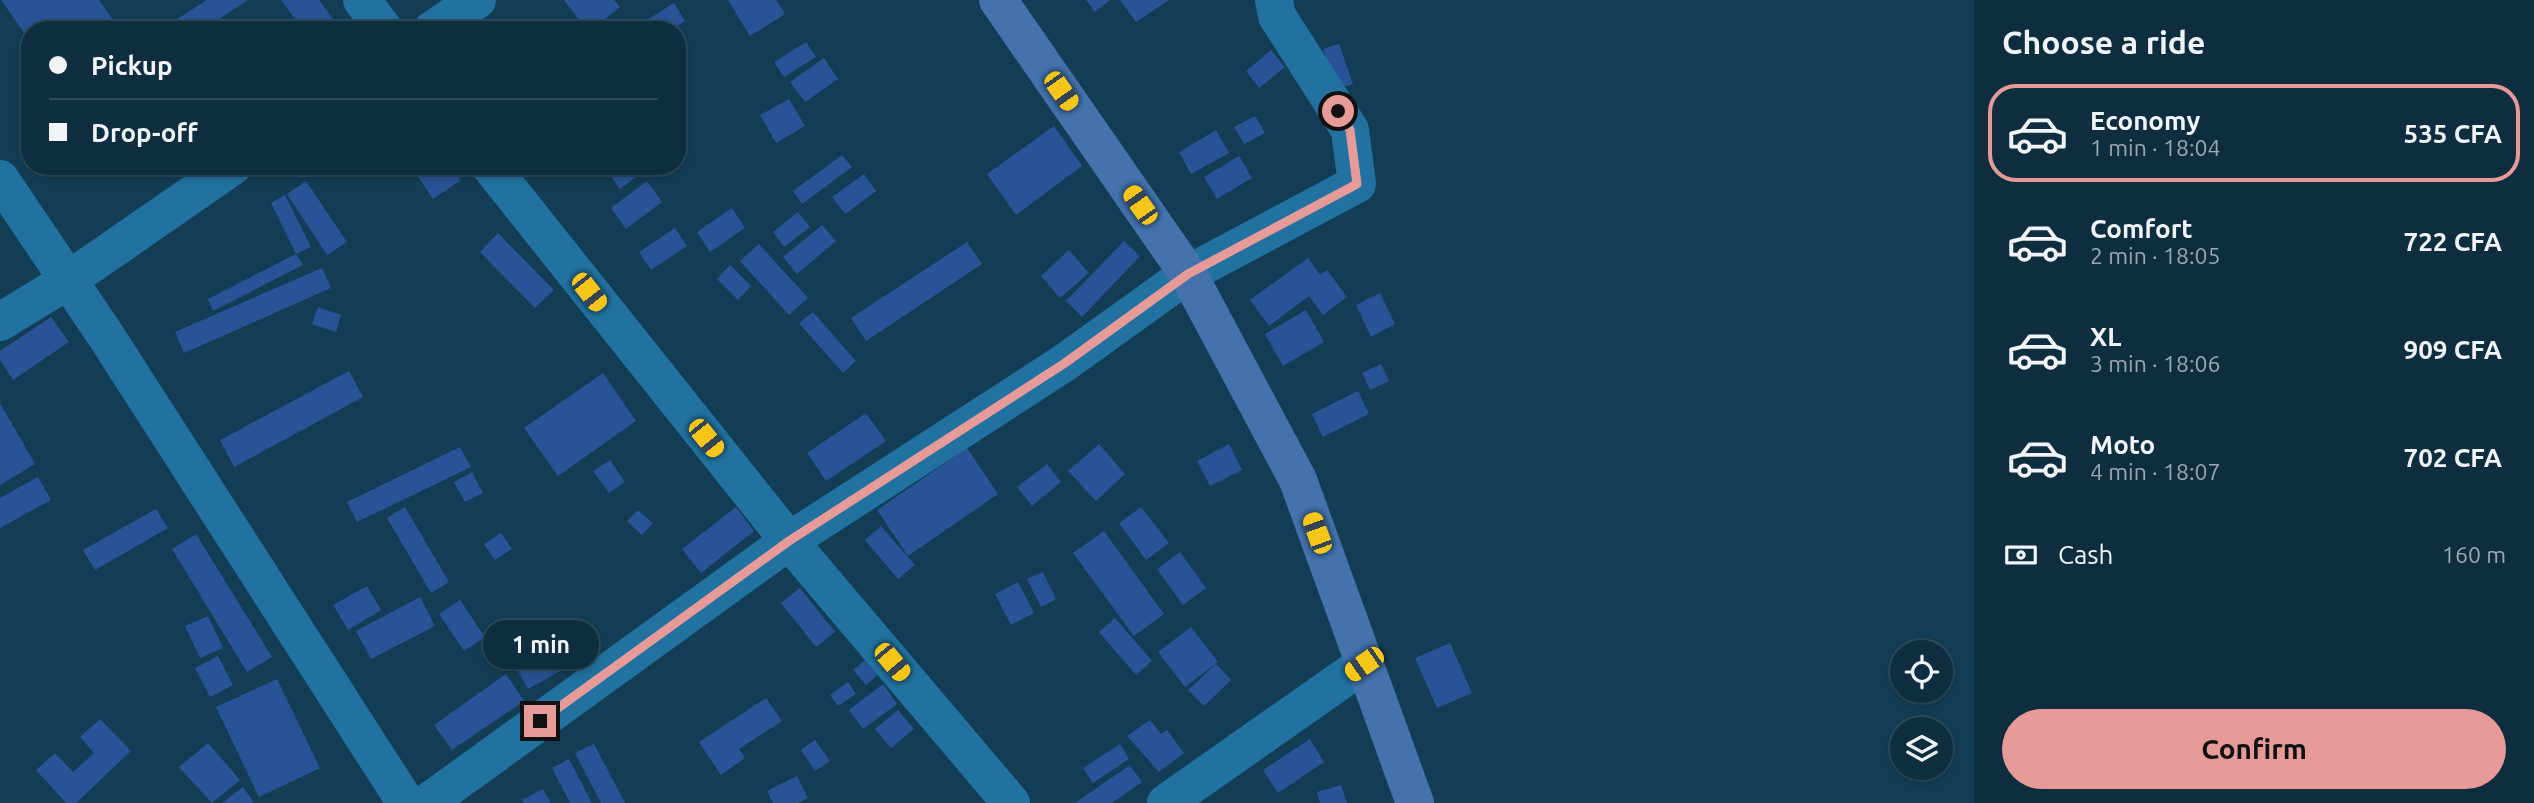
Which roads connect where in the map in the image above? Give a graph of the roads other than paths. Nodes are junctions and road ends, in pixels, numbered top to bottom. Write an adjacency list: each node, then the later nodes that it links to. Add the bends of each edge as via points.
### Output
1 (362, 0): 5 (street)
2 (477, 0): 6 (street)
3 (998, 0): 10 (street)
4 (1274, 0): 10 (street, via 1277,16 1350,130 1357,184)
5 (377, 21)
6 (446, 21)
7 (220, 175): 11 (street)
8 (497, 175): 13 (street)
9 (0, 179): 11 (street)
10 (1188, 274): 13 (street, via 1065,363); 14 (street, via 1298,480)
11 (67, 281): 12 (street); 15 (street, via 116,350)
12 (0, 321)
13 (789, 541): 16 (street); 17 (street)
14 (1364, 664): 18 (street); 19 (street)
15 (406, 803)
16 (427, 803)
17 (1011, 803)
18 (1166, 803)
19 (1415, 803)

